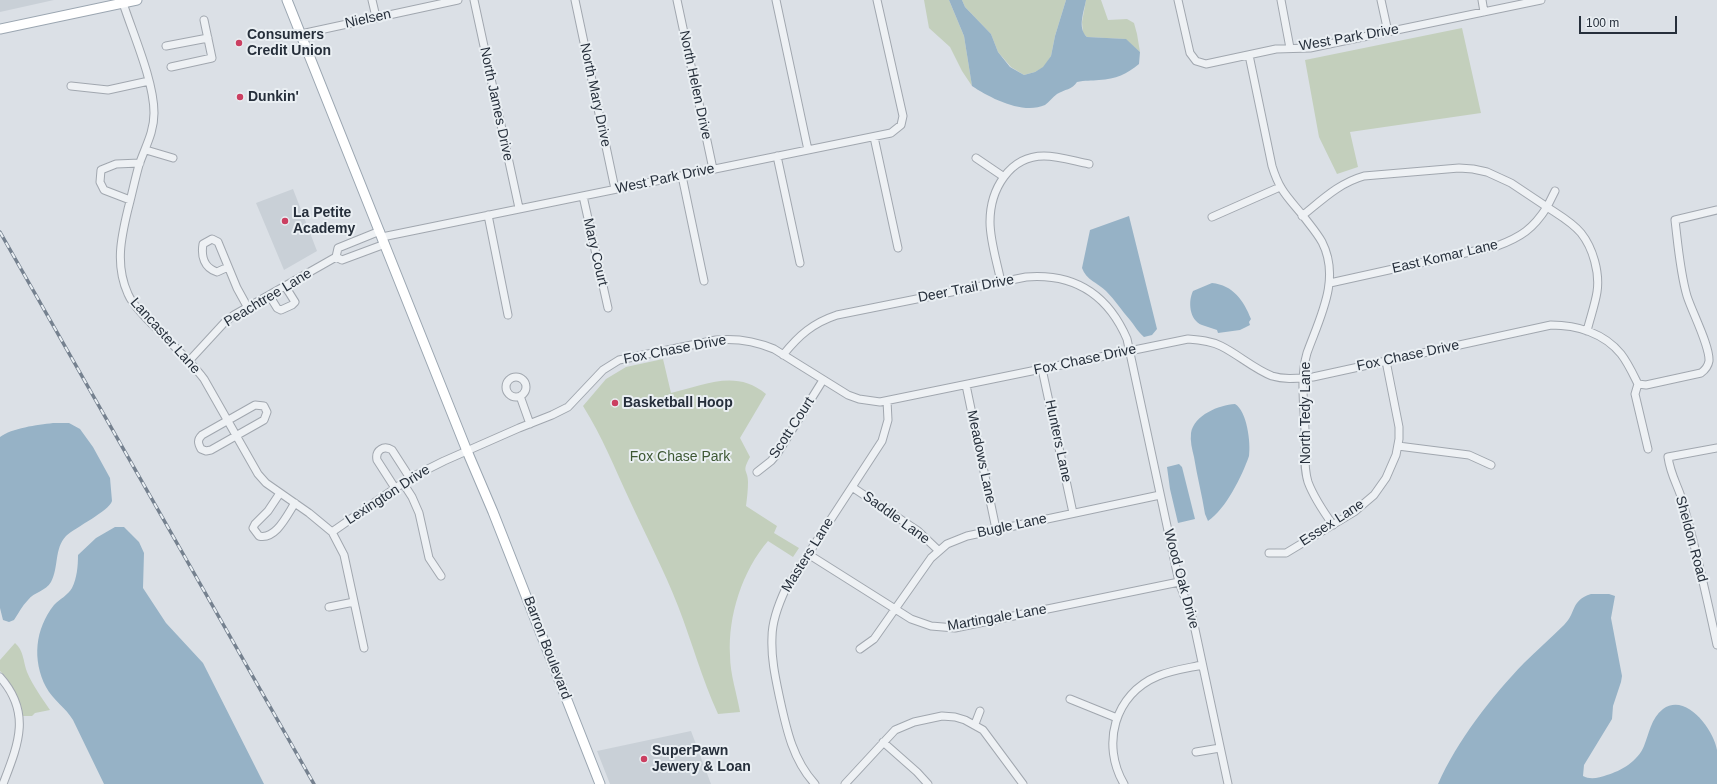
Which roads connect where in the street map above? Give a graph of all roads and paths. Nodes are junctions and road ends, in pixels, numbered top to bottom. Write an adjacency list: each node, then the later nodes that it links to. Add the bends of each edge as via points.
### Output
1 (137, 0): 15 (main road)
2 (287, 0): 21 (main road, Barron Boulevard)
3 (372, 0): 17 (street)
4 (458, 0): 17 (street, Nielsen)
5 (474, 0): 46 (street, North James Drive)
6 (575, 0): 41 (street, North Mary Drive)
7 (677, 0): 37 (street, North Helen Drive)
8 (776, 0): 31 (street)
9 (877, 0): 29 (street, West Park Drive, via 903,116 901,124 891,133)
10 (1178, 0): 25 (street, West Park Drive, via 1188,48 1196,61 1206,64)
11 (1281, 0): 24 (street)
12 (1381, 0): 20 (street)
13 (1482, 0): 16 (street)
14 (1541, 0): 16 (street, West Park Drive)
15 (122, 3): 19 (main road); 27 (street, Lancaster Lane)
16 (1484, 12): 20 (street, West Park Drive)
17 (376, 18): 21 (street, Nielsen)
18 (204, 20): 22 (street)
19 (0, 30)
20 (1388, 32): 24 (street, West Park Drive, via 1310,48)
21 (301, 34): 51 (main road, Barron Boulevard)
22 (208, 38): 23 (street); 26 (street, via 212,58)
23 (166, 46)
24 (1290, 48): 25 (street, West Park Drive)
25 (1249, 55): 40 (street, North Tedy Lane, via 1272,166)
26 (171, 66)
27 (149, 81): 28 (street, via 108,90); 30 (street, Lancaster Lane, via 154,114 153,128)
28 (71, 86)
29 (874, 137): 31 (street, West Park Drive); 52 (street)
30 (146, 150): 33 (street); 35 (street, Lancaster Lane)
31 (808, 150): 32 (street, West Park Drive)
32 (777, 156): 37 (street, West Park Drive); 54 (street)
33 (174, 158)
34 (976, 158): 39 (street)
35 (140, 163): 44 (street, Lancaster Lane); 44 (street, via 116,164 100,170 100,182 104,190)
36 (1089, 164): 39 (street, via 1049,156 1034,157 1015,164)
37 (713, 169): 38 (street, West Park Drive)
38 (682, 176): 41 (street, West Park Drive); 56 (street)
39 (1004, 177): 57 (street, via 998,184 994,196 990,222)
40 (1280, 187): 49 (street, North Tedy Lane); 50 (street)
41 (615, 189): 43 (street, West Park Drive)
42 (1555, 191): 45 (street, East Komar Lane)
43 (583, 196): 46 (street, West Park Drive); 62 (street, Mary Court)
44 (130, 200): 67 (street, Lancaster Lane, via 119,258 128,296)
45 (1547, 207): 49 (street, via 1487,172 1458,168 1354,179 1342,184); 58 (street, East Komar Lane, via 1530,229 1515,239 1497,246); 64 (street, via 1581,234 1593,257 1597,270 1597,292)
46 (519, 208): 48 (street, West Park Drive)
47 (1717, 210): 72 (street, via 1675,220 1687,296 1709,360 1707,368 1701,373 1646,385)
48 (488, 215): 51 (street, West Park Drive); 63 (street)
49 (1302, 216): 58 (street, North Tedy Lane, via 1326,249 1330,264)
50 (1212, 217)
51 (382, 237): 53 (street, Peachtree Lane, via 342,260); 53 (street, Peachtree Lane, via 338,248); 82 (main road, Barron Boulevard)
52 (898, 248)
53 (336, 257): 59 (street, Peachtree Lane)
54 (800, 263)
55 (228, 267): 55 (street, via 218,242 212,240 203,244 203,258 212,270 217,272); 61 (street)
56 (704, 281)
57 (1001, 282): 65 (street, Deer Trail Drive, via 1049,276 1084,288 1114,314 1127,339); 66 (street, Deer Trail Drive, via 828,318 802,333)
58 (1330, 283): 70 (street, North Tedy Lane, via 1305,357)
59 (285, 286): 60 (street, Peachtree Lane); 60 (street, via 295,302 292,305 280,310)
60 (269, 295): 61 (street, Peachtree Lane)
61 (248, 308): 67 (street, Peachtree Lane, via 224,323)
62 (608, 308)
63 (508, 315)
64 (1587, 331): 68 (street, Fox Chase Drive, via 1564,325 1551,325); 72 (street, Fox Chase Drive, via 1600,337 1620,353)
65 (1129, 350): 69 (street, Fox Chase Drive); 70 (street, Fox Chase Drive, via 1188,339 1207,341 1221,346 1273,376); 90 (street, Wood Oak Drive)
66 (783, 355): 71 (street, Fox Chase Drive); 77 (street, Fox Chase Drive, via 762,344 728,339 620,360 603,370 568,407)
67 (189, 361): 76 (street, Lancaster Lane, via 204,379)
68 (1386, 361): 70 (street, Fox Chase Drive); 79 (street, Essex Lane, via 1399,427)
69 (1042, 369): 73 (street, Fox Chase Drive); 92 (street, Hunters Lane)
70 (1304, 378): 93 (street, North Tedy Lane, via 1305,459 1308,480 1314,495)
71 (823, 380): 75 (street, Fox Chase Drive, via 859,399); 84 (street, Scott Court, via 777,454)
72 (1638, 384): 81 (street, via 1635,394)
73 (966, 385): 75 (street, Fox Chase Drive); 94 (street, Meadows Lane)
74 (520, 396): 77 (street)
75 (887, 401): 87 (street, Masters Lane, via 888,420 882,441)
76 (228, 420): 78 (street, Lancaster Lane); 78 (street, via 202,435 198,439 198,444 201,449 211,450); 78 (street, via 255,405 264,406 267,412 264,420)
77 (530, 424): 82 (street, Fox Chase Drive)
78 (237, 436): 89 (street, Lancaster Lane, via 258,474 266,484)
79 (1398, 446): 83 (street, via 1469,455); 93 (street, Essex Lane, via 1393,464 1374,495)
80 (1717, 448): 104 (street, Sheldon Road, via 1668,457 1670,472 1686,511)
81 (1648, 449)
82 (467, 451): 85 (street, Lexington Drive); 117 (main road, Barron Boulevard)
83 (1490, 465)
84 (757, 472)
85 (410, 478): 86 (street, Lexington Drive); 88 (street, via 392,450 382,448 376,455 377,460)
86 (403, 483): 88 (street, Lexington Drive); 99 (street, via 419,513 429,558)
87 (852, 487): 96 (street, Saddle Lane, via 918,531); 98 (street, Masters Lane)
88 (395, 488): 95 (street, Lexington Drive)
89 (280, 493): 91 (street, Lancaster Lane); 91 (street, via 253,528 259,536 269,536 281,525)
90 (1160, 495): 92 (street, Bugle Lane); 100 (street, Wood Oak Drive)
91 (295, 503): 95 (street, Lancaster Lane)
92 (1073, 513): 94 (street, Bugle Lane)
93 (1333, 525): 97 (street, Essex Lane, via 1286,553)
94 (996, 530): 96 (street, Bugle Lane, via 958,539)
95 (332, 532): 101 (street, Lancaster Lane, via 344,555)
96 (939, 551): 103 (street, Bugle Lane, via 931,558)
97 (1269, 553)
98 (808, 554): 103 (street, Martingale Lane); 118 (street, Masters Lane, via 778,604 772,652 773,668 790,744)
99 (442, 576)
100 (1179, 582): 103 (street, Martingale Lane, via 955,628 919,622); 107 (street, Wood Oak Drive, via 1193,620)
101 (354, 602): 102 (street); 105 (street, Lancaster Lane)
102 (329, 607)
103 (896, 609): 106 (street, Bugle Lane, via 874,639)
104 (1717, 645)
105 (364, 648)
106 (860, 649)
107 (1202, 665): 111 (street, via 1168,672 1146,682 1129,697); 114 (street, Wood Oak Drive)
108 (0, 677): 116 (street, via 14,697 20,730)
109 (1070, 699): 111 (street)
110 (980, 711): 112 (street)
111 (1117, 718): 122 (street, via 1112,743 1113,755)
112 (975, 724): 113 (street, via 955,717 942,716 904,725); 121 (street, via 992,741)
113 (883, 742): 119 (street); 120 (street)
114 (1220, 748): 115 (street); 123 (street, Wood Oak Drive)
115 (1196, 752)
116 (3, 784)
117 (600, 784)
118 (815, 784)
119 (845, 784)
120 (928, 784)
121 (1023, 784)
122 (1124, 784)
123 (1228, 784)

